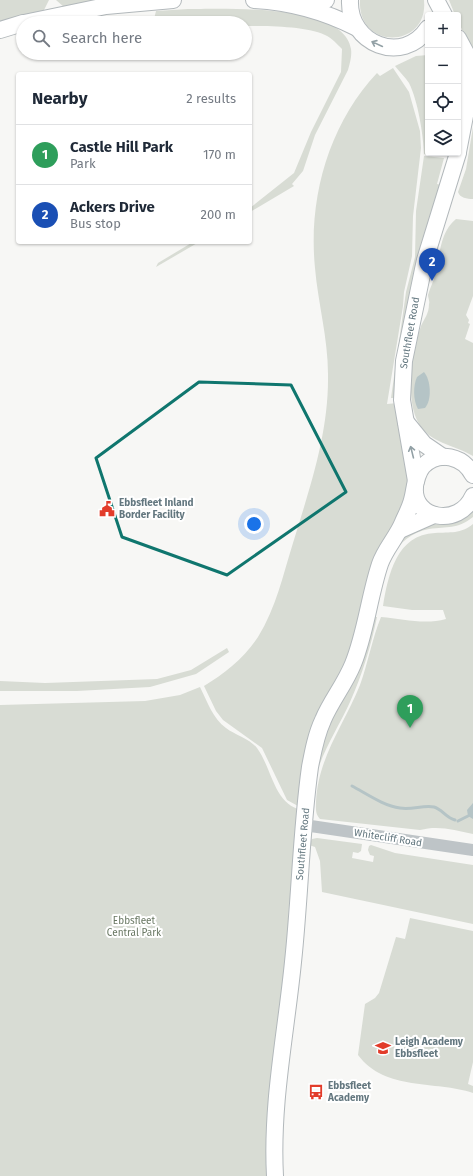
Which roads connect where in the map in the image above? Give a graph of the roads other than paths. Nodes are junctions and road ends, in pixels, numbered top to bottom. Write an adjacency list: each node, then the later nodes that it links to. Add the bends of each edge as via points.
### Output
1 (173, 0): 10 (main road, via 106,6)
2 (254, 0): 7 (main road)
3 (306, 0): 4 (main road)
4 (326, 0)
5 (350, 0): 12 (main road, via 350,11)
6 (435, 0): 8 (main road); 9 (main road)
7 (283, 1): 12 (main road, via 331,15)
8 (433, 12)
9 (442, 12)
10 (58, 16)
11 (16, 25): 13 (main road)
12 (357, 28): 16 (main road, one-way to 12, via 387,48 378,45 367,39)
13 (0, 30)
14 (425, 31): 16 (main road, via 416,40)
15 (461, 45): 18 (main road, Southfleet Road, via 469,71)
16 (402, 46): 17 (main road)
17 (425, 46)
18 (462, 72): 19 (main road, Southfleet Road, via 469,95)
19 (461, 136)
20 (457, 156): 21 (main road, Southfleet Road, via 425,260 404,361 402,400)
21 (406, 422): 22 (main road, Southfleet Road, via 424,444); 24 (main road, Southfleet Road, one-way to 21, via 414,463)
22 (443, 457): 23 (main road, Southfleet Road, via 455,458); 24 (main road, via 431,460 423,466)
23 (470, 470)
24 (415, 485): 27 (main road, via 414,492 418,501); 28 (main road, Southfleet Road)
25 (473, 496): 26 (main road)
26 (467, 508): 27 (main road, via 445,517)
27 (434, 515): 28 (main road)
28 (400, 530): 29 (main road, Southfleet Road, via 380,564 352,666 319,729 310,767)
29 (304, 825): 30 (street, Whitecliff Road); 31 (main road, Southfleet Road, via 292,976 274,1116)
30 (473, 850)
31 (275, 1176)

